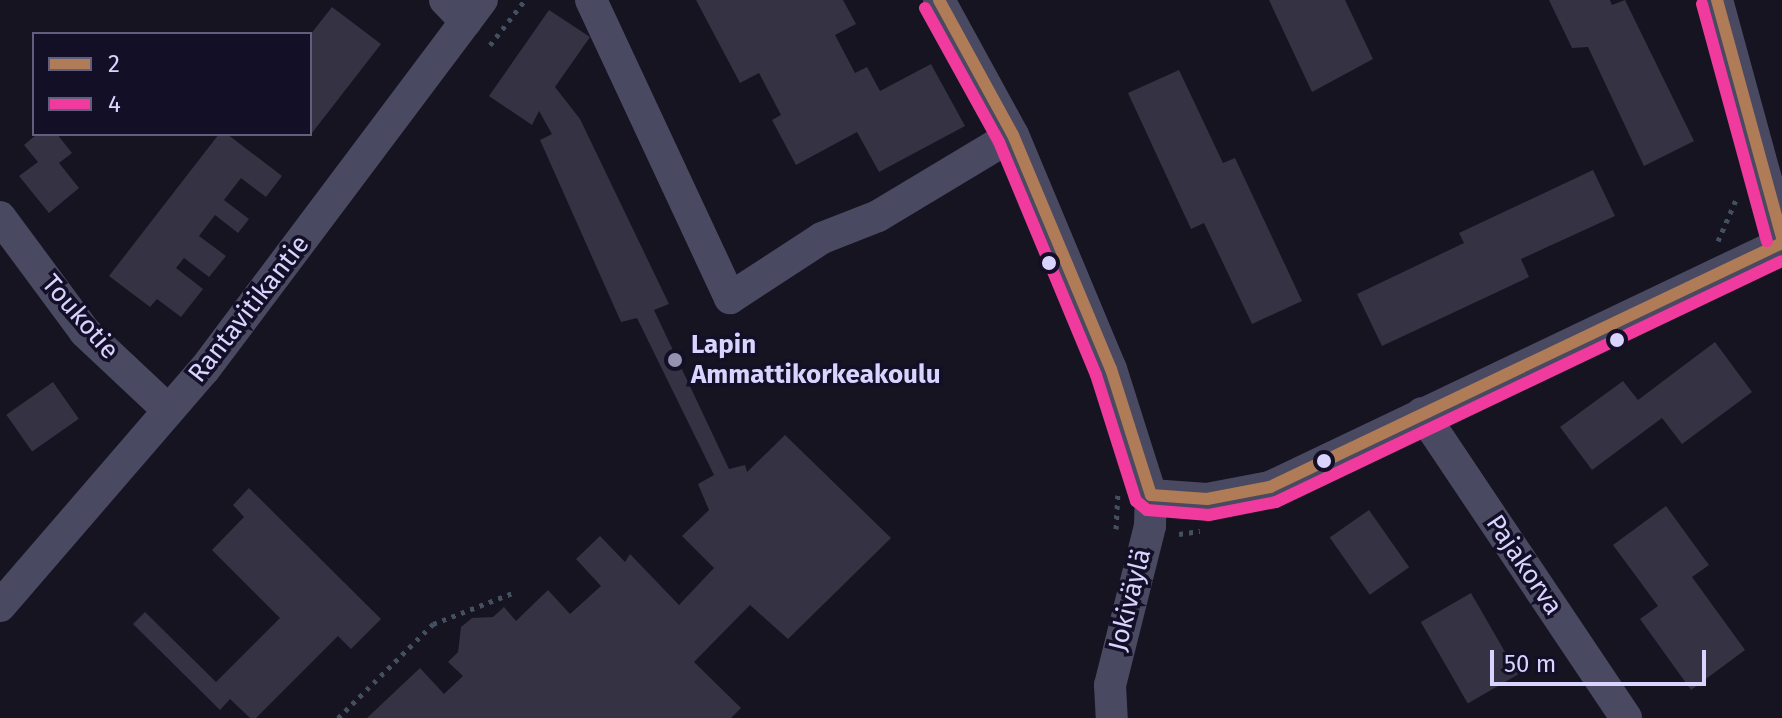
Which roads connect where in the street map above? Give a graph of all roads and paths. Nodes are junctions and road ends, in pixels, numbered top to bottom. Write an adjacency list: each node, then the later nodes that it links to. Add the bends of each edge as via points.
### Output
1 (591, 0): 7 (street, via 730,298 822,238 878,216)
2 (939, 0): 7 (street, Jokiväylä)
3 (1717, 0): 9 (street)
4 (523, 1): 6 (path)
5 (465, 7): 10 (street, Rantavitikantie, via 242,320)
6 (480, 57)
7 (1013, 135): 13 (street, Jokiväylä, via 1111,369)
8 (0, 217): 10 (street, Toukotie, via 85,332)
9 (1782, 240): 11 (street)
10 (168, 410): 16 (street, Rantavitikantie)
11 (1422, 413): 13 (street, via 1247,494 1207,499); 19 (street, Pajakorva)
12 (1118, 486): 14 (path)
13 (1151, 495): 18 (street, Jokiväylä, via 1150,526 1110,685)
14 (1115, 542)
15 (515, 592): 17 (path, via 433,624)
16 (0, 606)
17 (338, 718)
18 (1112, 718)
19 (1626, 718)

